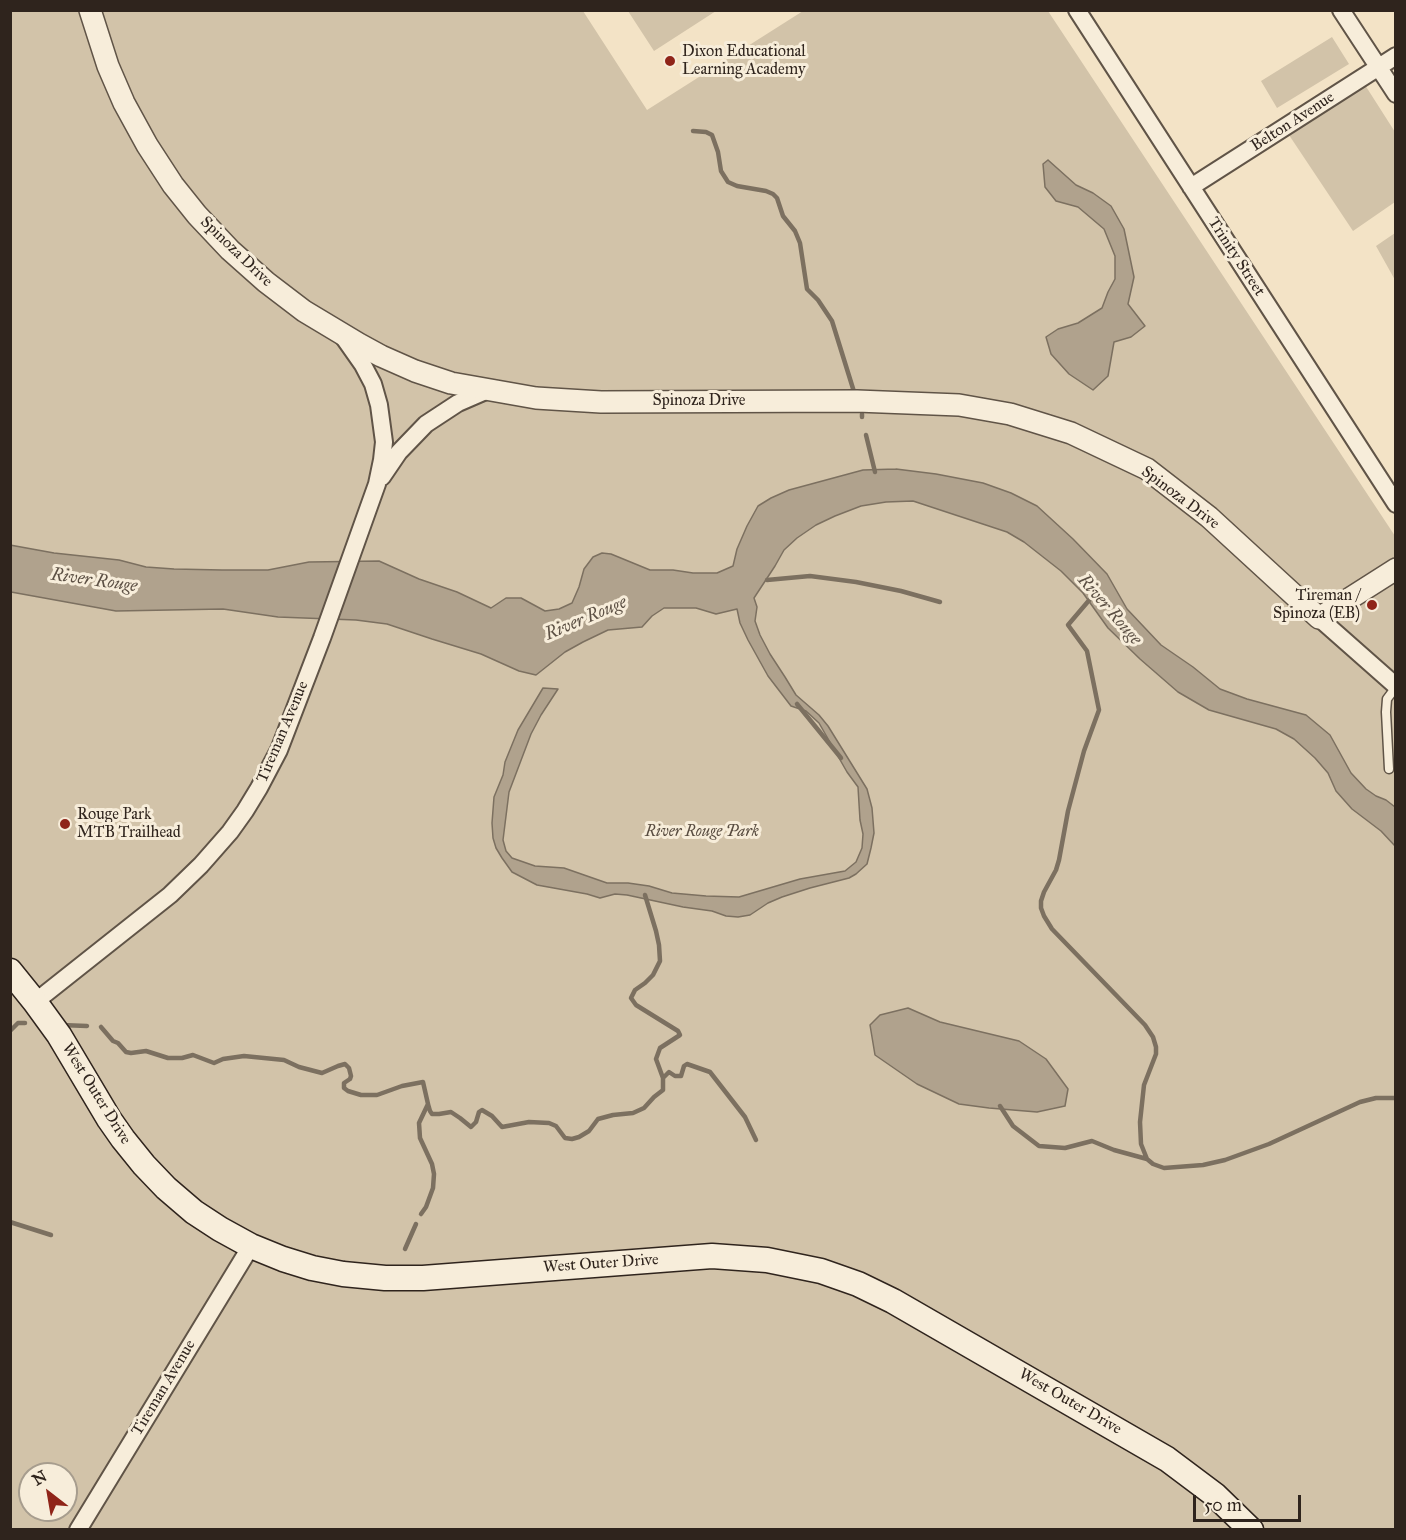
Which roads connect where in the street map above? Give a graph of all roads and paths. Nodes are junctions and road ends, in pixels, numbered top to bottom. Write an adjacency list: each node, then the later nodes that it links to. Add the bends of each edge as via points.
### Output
1 (90, 10): 8 (street, Spinoza Drive, via 124,103 173,185 230,250 304,311)
2 (1077, 10): 7 (street, Trinity Street)
3 (1341, 10): 5 (street)
4 (1395, 56): 5 (street, Belton Avenue)
5 (1378, 67): 6 (street); 7 (street, Belton Avenue)
6 (1395, 94)
7 (1191, 187): 11 (street, Trinity Street)
8 (337, 331): 9 (street, Spinoza Drive, via 415,371); 10 (street, via 363,365 379,405 384,442)
9 (488, 390): 10 (street, via 458,403 426,424 399,452); 13 (street, Spinoza Drive, via 601,402 857,401 959,405 1010,414 1071,433 1147,469 1209,517)
10 (377, 484): 17 (street, Tireman Avenue, via 279,750 230,832 170,895)
11 (1395, 504)
12 (1395, 569): 13 (street)
13 (1318, 618): 14 (street, Spinoza Drive)
14 (1395, 687): 15 (lane, via 1386,712)
15 (1389, 769)
16 (10, 971): 17 (main road, West Outer Drive)
17 (35, 1002): 18 (main road, West Outer Drive, via 109,1119 144,1164 194,1212)
18 (251, 1246): 19 (street, Tireman Avenue); 20 (main road, West Outer Drive, via 312,1268 385,1278 712,1256 767,1260 820,1271 893,1301 1157,1453 1215,1495)
19 (78, 1530)
20 (1251, 1530)

